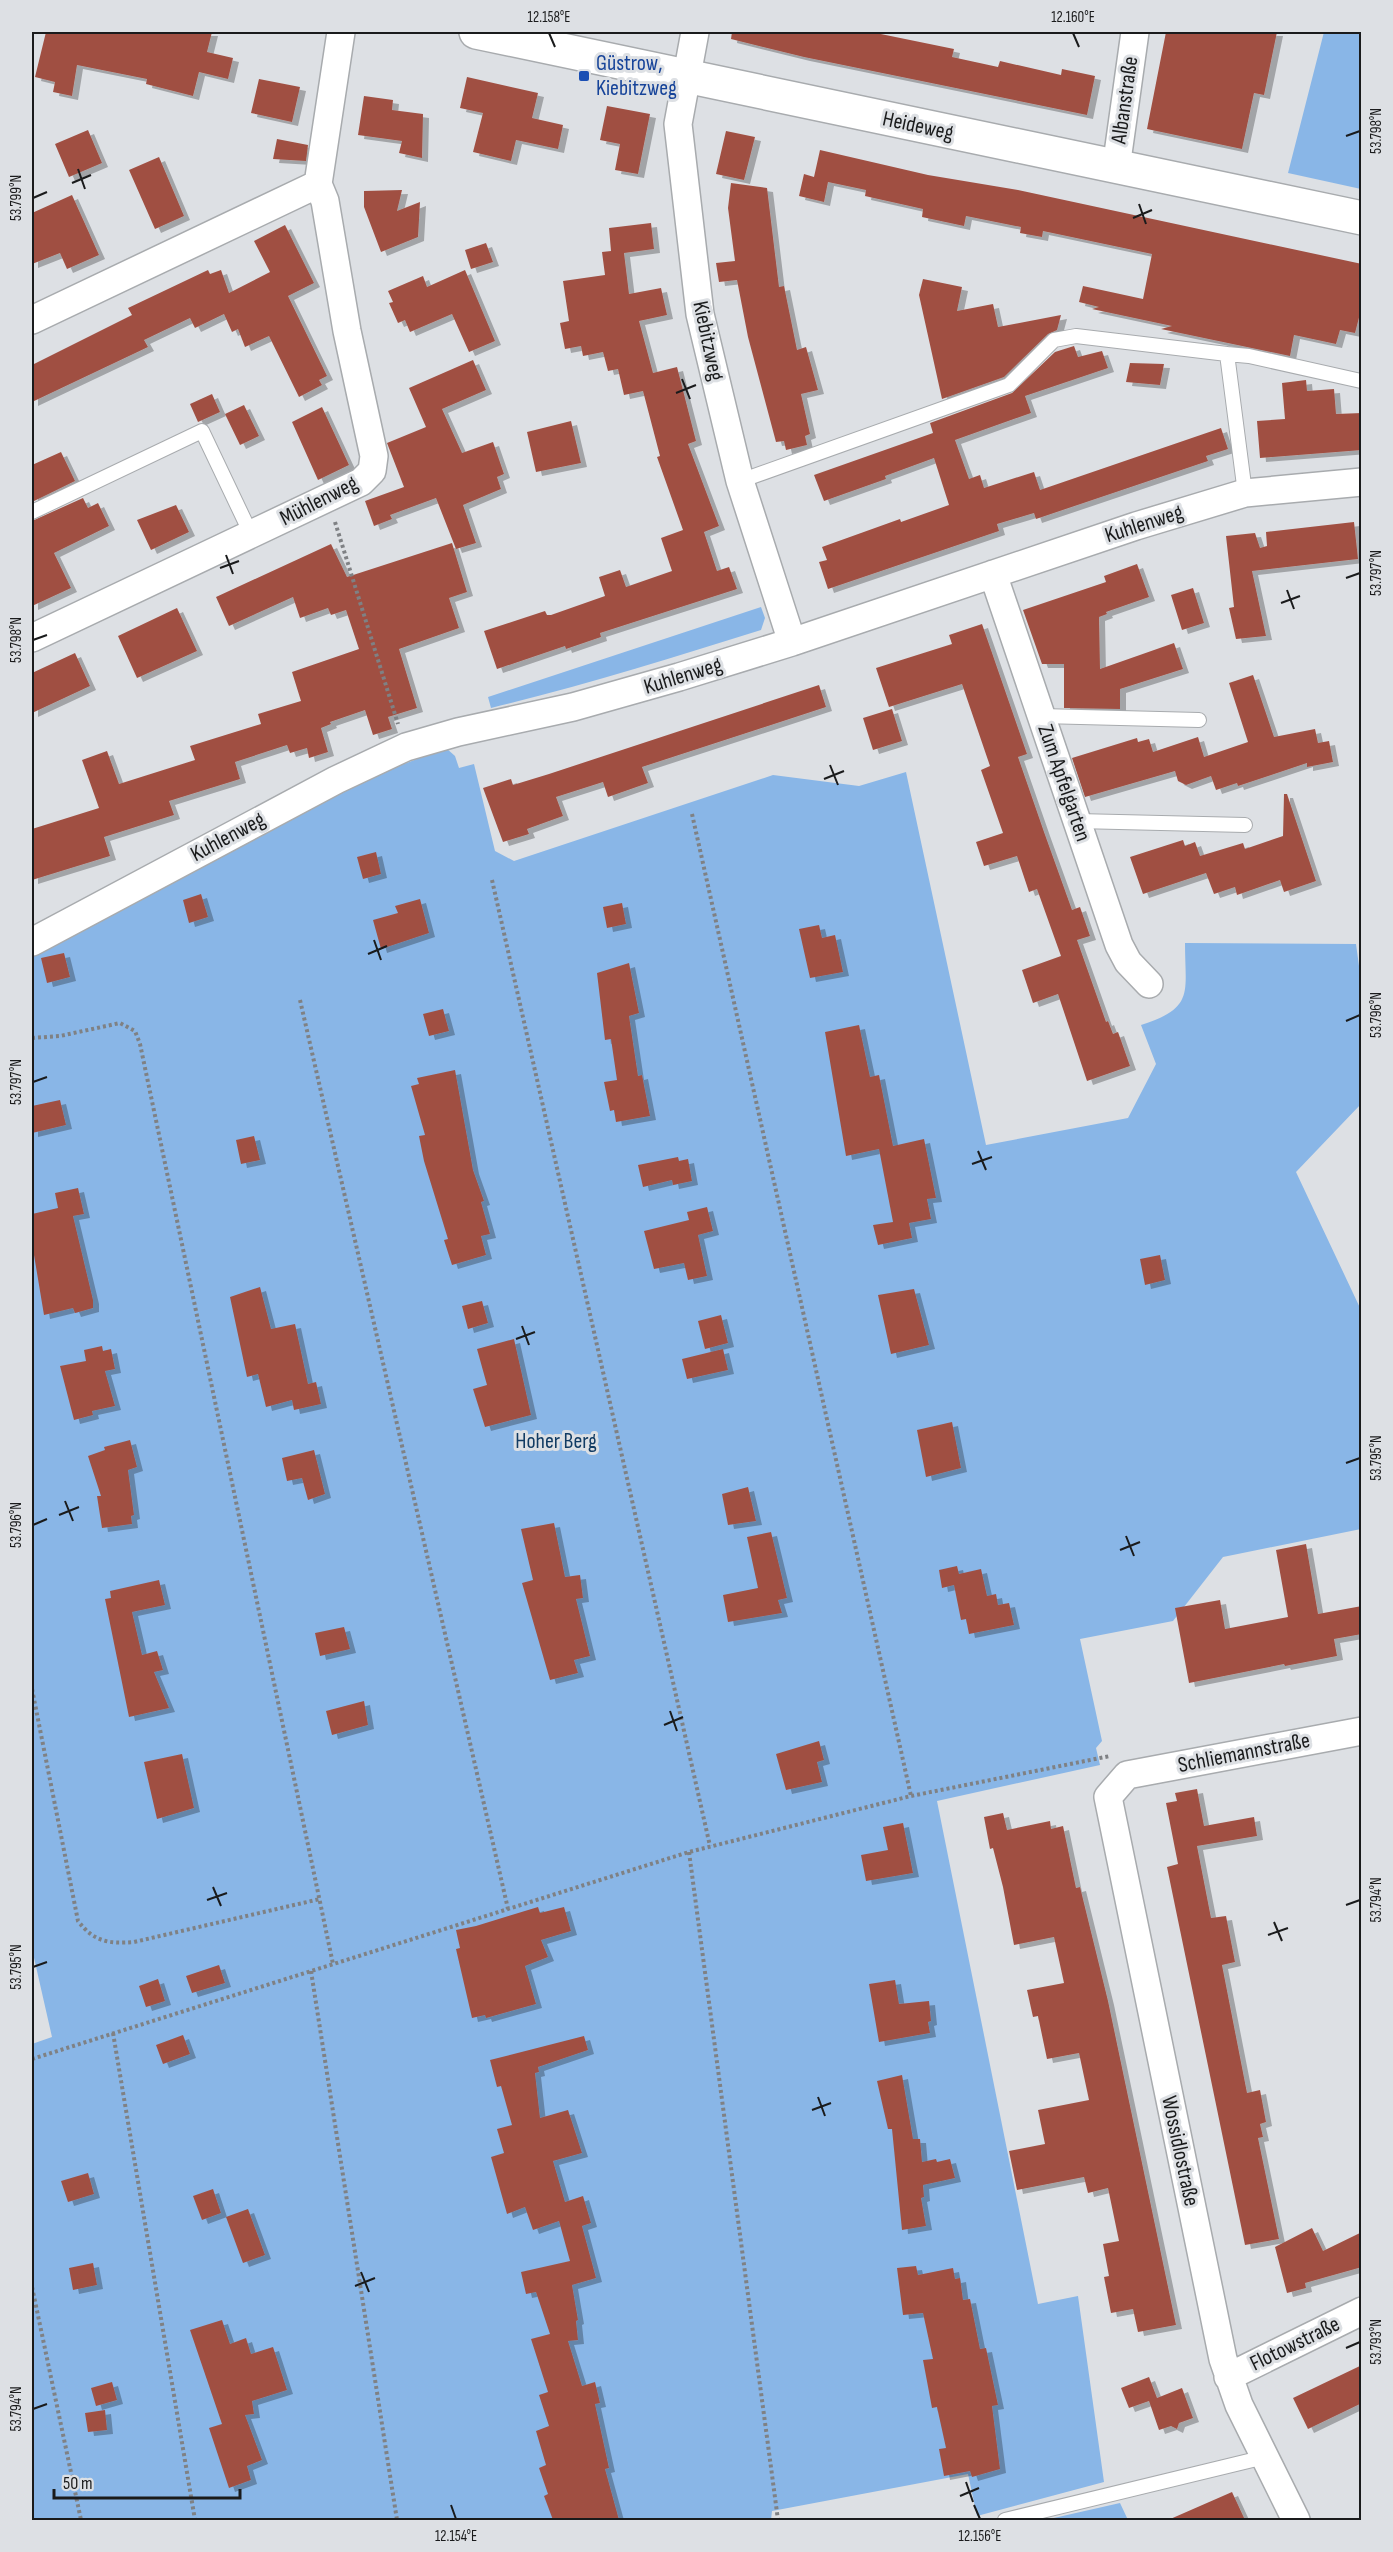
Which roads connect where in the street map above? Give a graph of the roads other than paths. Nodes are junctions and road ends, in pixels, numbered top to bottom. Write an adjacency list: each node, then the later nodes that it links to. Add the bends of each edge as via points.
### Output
1 (341, 32): 8 (street, Mühlenweg)
2 (476, 32): 5 (street, Heideweg)
3 (695, 32): 6 (street, Kiebitzweg)
4 (1135, 32): 7 (street, Albanstraße)
5 (539, 38): 6 (street, Heideweg)
6 (685, 76): 7 (street, Heideweg); 13 (street, Kiebitzweg, via 678,124 700,314)
7 (1116, 168): 9 (street, Heideweg)
8 (318, 184): 10 (street); 17 (street, Mühlenweg, via 325,201 374,456 372,471 361,482)
9 (1362, 218)
10 (32, 320)
11 (1227, 354): 12 (lane); 13 (lane, via 1076,336 1054,340 1009,386); 15 (lane)
12 (1361, 381)
13 (740, 481): 20 (street, Kiebitzweg)
14 (1362, 482): 15 (street, Kuhlenweg)
15 (1245, 493): 18 (street, Kuhlenweg)
16 (32, 512): 17 (lane, via 202,431)
17 (251, 534): 19 (street, Mühlenweg)
18 (993, 574): 20 (street, Kuhlenweg); 21 (street, Zum Apfelgarten)
19 (32, 638)
20 (792, 642): 25 (street, Kuhlenweg, via 573,707 406,747 336,780)
21 (1041, 716): 22 (lane); 23 (street, Zum Apfelgarten)
22 (1199, 720)
23 (1077, 821): 24 (lane); 26 (street, Zum Apfelgarten, via 1119,945 1128,962)
24 (1245, 825)
25 (32, 942)
26 (1149, 984)
27 (1362, 1731): 28 (street, Schliemannstraße)
28 (1120, 1765): 30 (street, Wossidlostraße, via 1108,1797)
29 (1362, 2311): 30 (street, Flotowstraße)
30 (1228, 2377): 31 (street, Wossidlostraße)
31 (1265, 2457): 32 (lane); 33 (street, Wossidlostraße)
32 (1005, 2520)
33 (1296, 2520)

